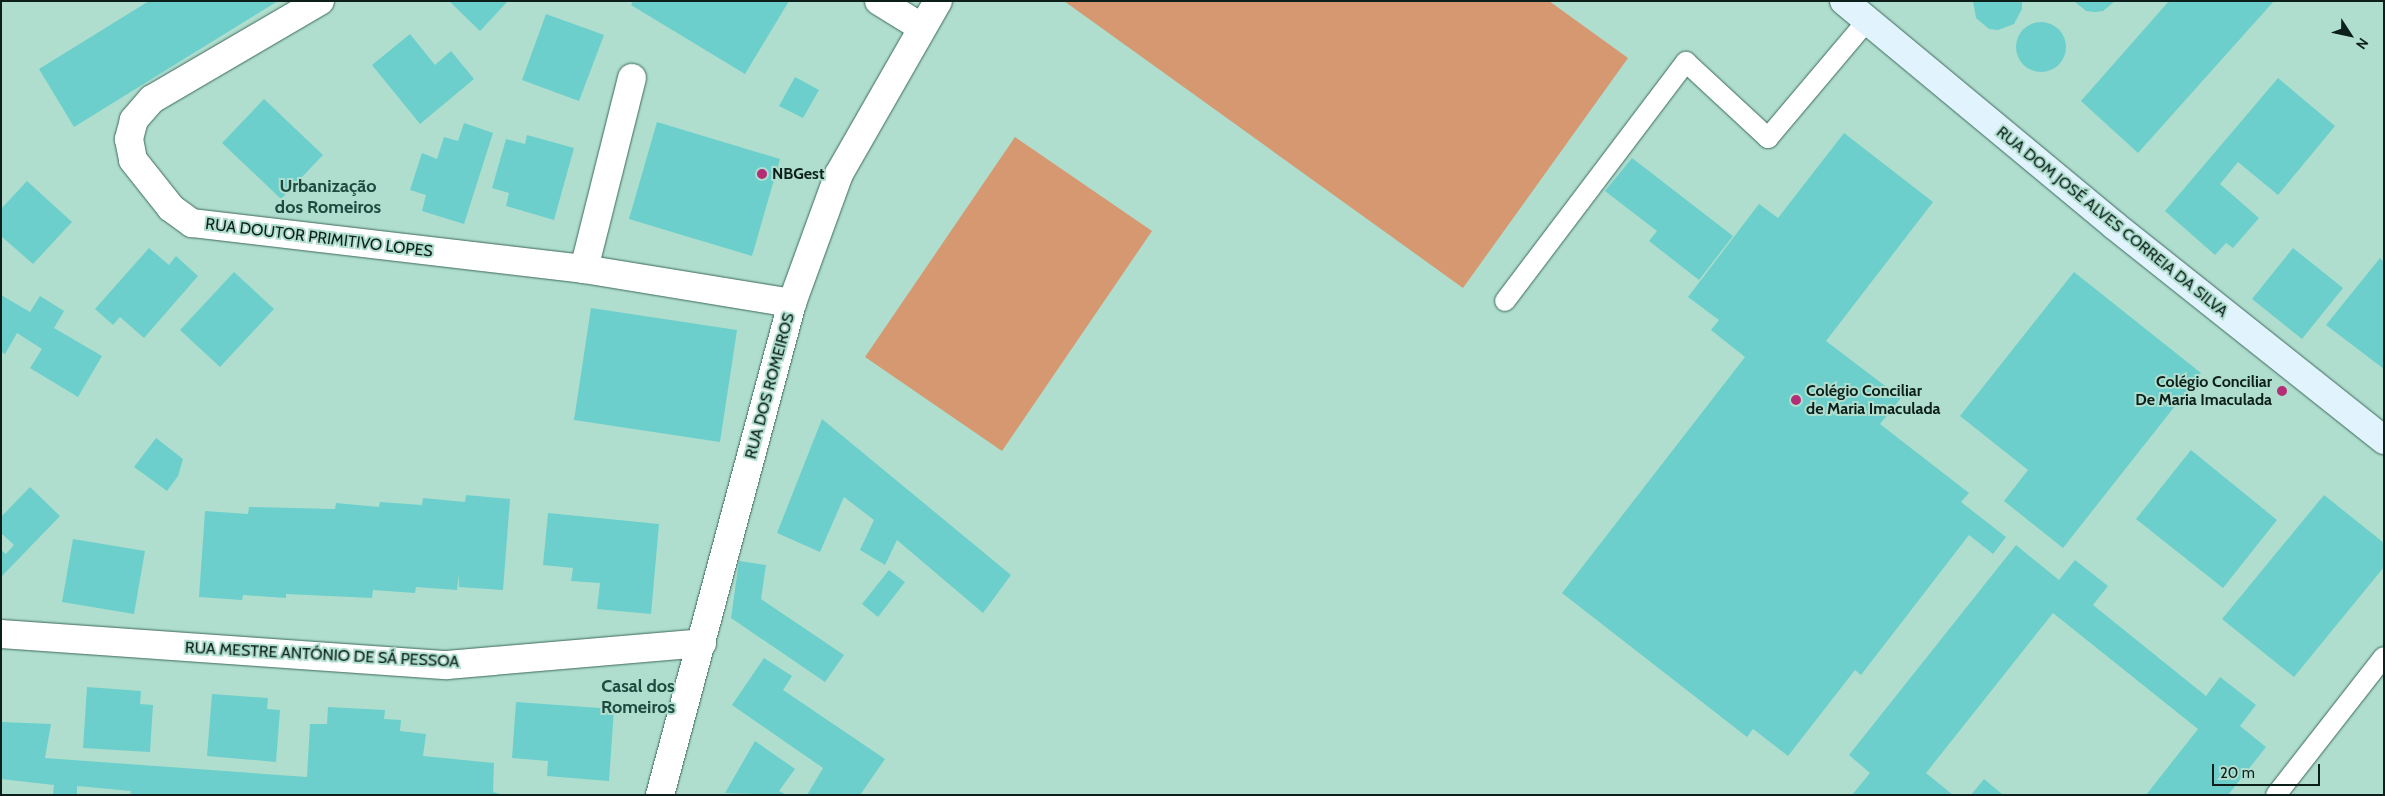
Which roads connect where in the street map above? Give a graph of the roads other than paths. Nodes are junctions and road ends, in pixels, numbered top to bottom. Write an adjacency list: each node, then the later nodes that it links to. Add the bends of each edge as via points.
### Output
1 (320, 1): 8 (street, RUA DOUTOR PRIMITIVO LOPES, via 152,99 134,120 129,139 133,160 171,208 192,223 217,228)
2 (879, 1): 6 (street)
3 (938, 1): 6 (street, RUA DOS ROMEIROS)
4 (1844, 1): 5 (main road, RUA DOM JOSÉ ALVES CORREIA DA SILVA)
5 (1867, 21): 9 (lane, via 1768,138 1686,62); 11 (main road, RUA DOM JOSÉ ALVES CORREIA DA SILVA)
6 (921, 27): 10 (street, RUA DOS ROMEIROS, via 839,174)
7 (632, 78): 8 (street)
8 (584, 269): 10 (street, RUA DOUTOR PRIMITIVO LOPES)
9 (1505, 301)
10 (792, 303): 13 (street, RUA DOS ROMEIROS)
11 (2384, 440)
12 (1, 634): 13 (street, RUA MESTRE ANTÓNIO DE SÁ PESSOA, via 447,665)
13 (702, 643): 15 (street, RUA DOS ROMEIROS)
14 (2384, 657): 16 (lane)
15 (660, 795)
16 (2276, 795)

